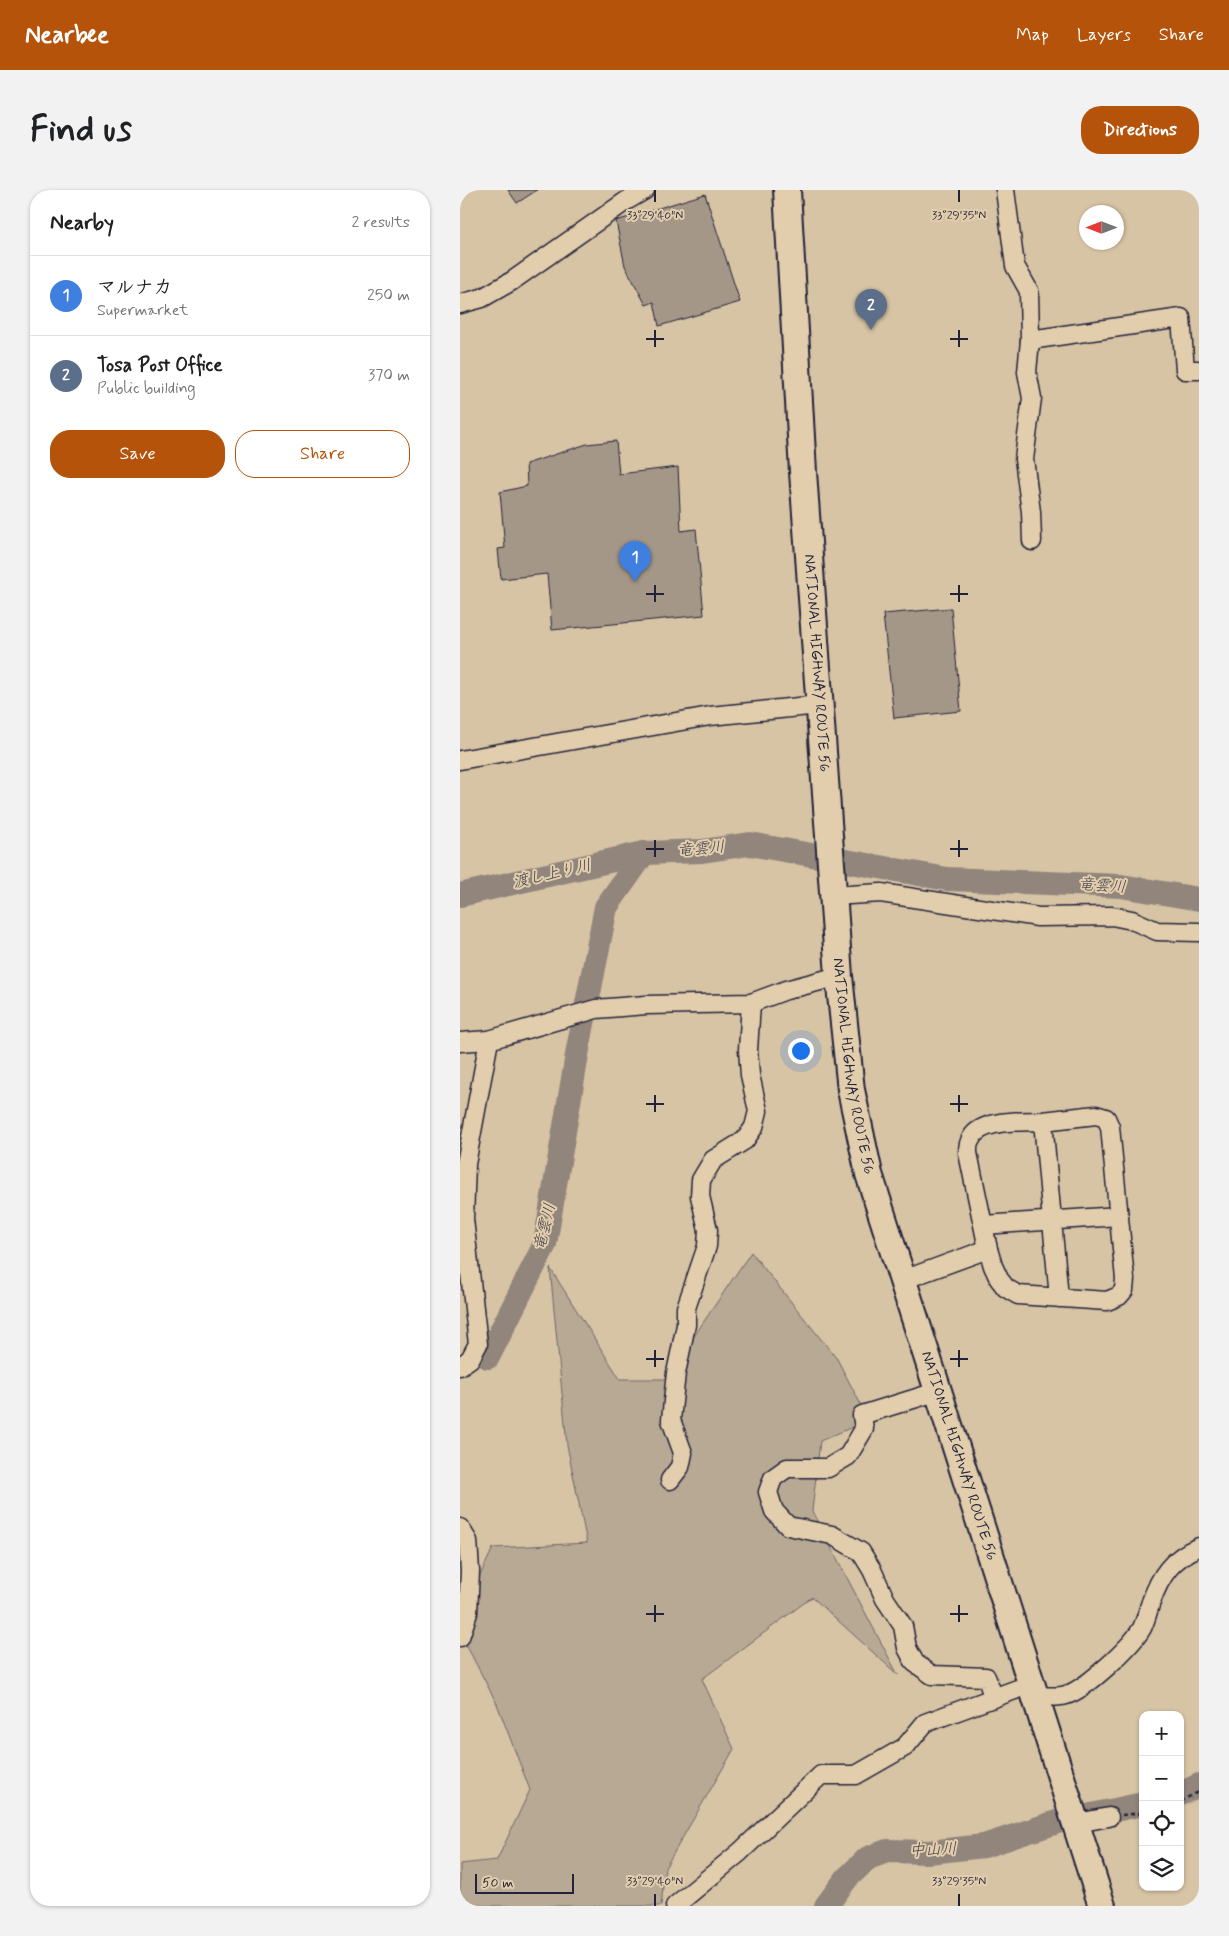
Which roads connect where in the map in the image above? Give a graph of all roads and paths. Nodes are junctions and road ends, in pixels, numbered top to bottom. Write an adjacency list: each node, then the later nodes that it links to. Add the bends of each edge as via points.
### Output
1 (644, 190): 4 (street, via 512,281 482,298)
2 (787, 190): 8 (highway, NATIONAL HIGHWAY ROUTE 56)
3 (1005, 190): 5 (street, via 1014,266 1028,291)
4 (460, 304)
5 (1030, 340): 6 (street, via 1181,318 1185,370); 7 (street, via 1026,372 1032,398 1024,459)
6 (1199, 370)
7 (1032, 541)
8 (819, 705): 9 (street, via 710,716); 10 (highway, NATIONAL HIGHWAY ROUTE 56)
9 (460, 760)
10 (833, 888): 11 (street, via 1038,917 1112,916 1132,920 1157,931); 12 (highway, NATIONAL HIGHWAY ROUTE 56)
11 (1199, 932)
12 (839, 976): 13 (street); 21 (highway, NATIONAL HIGHWAY ROUTE 56, via 851,1090 869,1174)
13 (751, 1003): 14 (street, via 596,1009); 25 (street, via 748,1050 758,1111 754,1128 745,1140 713,1160 701,1180 707,1246 686,1308 671,1420 683,1453 680,1467)
14 (489, 1040): 15 (street); 23 (street, via 466,1164 464,1219 478,1344 470,1359)
15 (460, 1042)
16 (1043, 1121): 17 (street, via 1096,1115 1106,1118 1110,1128); 18 (street); 19 (street, via 1002,1122 981,1128 970,1139 968,1153)
17 (1119, 1216): 18 (street); 22 (street, via 1124,1290 1107,1301)
18 (1052, 1220): 19 (street); 22 (street)
19 (984, 1225): 20 (street)
20 (988, 1249): 21 (street); 22 (street, via 993,1266 1006,1288 1018,1296)
21 (903, 1280): 24 (highway, NATIONAL HIGHWAY ROUTE 56)
22 (1058, 1298)
23 (460, 1366)
24 (939, 1391): 29 (highway, NATIONAL HIGHWAY ROUTE 56); 30 (street, via 862,1415 864,1429 848,1456 828,1468 787,1468 773,1478 768,1492 774,1511 788,1526 832,1535 861,1552 902,1626 907,1648 915,1663 932,1674 986,1677)
25 (670, 1480)
26 (460, 1528): 28 (street, via 468,1541 470,1571 468,1612)
27 (1199, 1547): 29 (street, via 1184,1553 1165,1571 1142,1627 1124,1651 1079,1690 1064,1696)
28 (460, 1638)
29 (1033, 1690): 30 (street); 35 (highway, NATIONAL HIGHWAY ROUTE 56)
30 (994, 1698): 36 (street, via 925,1723 905,1747 856,1775 821,1775 740,1852)
31 (1199, 1792): 32 (path)
32 (1184, 1799)
33 (1139, 1813): 34 (path)
34 (1109, 1817): 35 (street)
35 (1076, 1824): 37 (highway, NATIONAL HIGHWAY ROUTE 56)
36 (675, 1906)
37 (1102, 1906)

